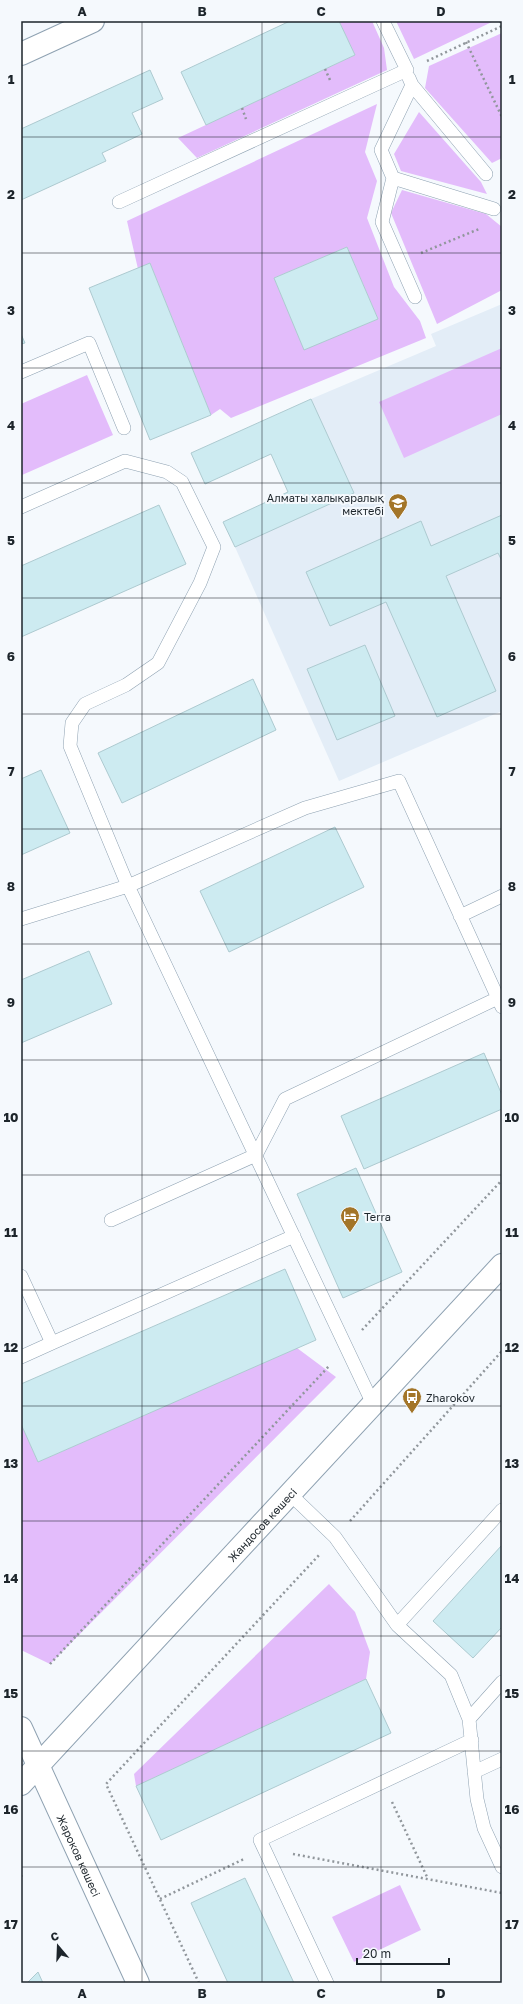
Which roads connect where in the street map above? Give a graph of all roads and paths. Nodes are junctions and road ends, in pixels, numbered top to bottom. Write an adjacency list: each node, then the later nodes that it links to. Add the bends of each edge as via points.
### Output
1 (93, 21): 6 (main road)
2 (383, 21): 7 (lane)
3 (500, 21): 4 (path)
4 (502, 26): 5 (path)
5 (466, 42): 7 (path); 9 (path)
6 (21, 54)
7 (406, 70): 8 (lane); 12 (lane)
8 (412, 85): 10 (lane); 11 (lane, via 380,150)
9 (502, 117)
10 (486, 174)
11 (393, 178): 13 (lane); 15 (lane, via 382,222)
12 (119, 202)
13 (494, 209)
14 (485, 226): 15 (path)
15 (400, 262): 16 (lane)
16 (415, 297)
17 (21, 372): 18 (lane, via 89,344)
18 (124, 428)
19 (21, 507): 20 (lane, via 125,461 167,472 182,482 214,546 200,583 158,663 126,685 85,704 72,723 70,746)
20 (128, 886): 22 (lane, via 305,808 399,782); 23 (lane); 25 (lane)
21 (502, 896): 22 (lane)
22 (460, 916): 24 (lane)
23 (21, 920)
24 (500, 1002): 25 (lane, via 285,1099)
25 (256, 1155): 27 (lane); 28 (lane)
26 (502, 1180): 32 (path)
27 (112, 1220)
28 (294, 1236): 31 (lane); 32 (lane)
29 (502, 1265): 35 (main road, Жандосов көшесі)
30 (21, 1276): 31 (lane)
31 (52, 1343): 34 (lane)
32 (347, 1347): 35 (lane); 40 (path)
33 (502, 1351): 38 (path)
34 (21, 1357)
35 (373, 1404): 36 (main road, Жандосов көшесі)
36 (290, 1494): 38 (lane); 46 (main road, Жандосов көшесі)
37 (502, 1510): 39 (lane)
38 (335, 1537): 39 (lane); 54 (path, via 106,1784)
39 (397, 1625): 42 (lane, via 451,1675)
40 (50, 1664)
41 (502, 1682): 42 (lane)
42 (469, 1720): 44 (lane)
43 (21, 1728): 46 (main road, Жароков көшесі)
44 (472, 1740): 47 (lane); 48 (lane)
45 (502, 1759): 47 (lane)
46 (38, 1765): 49 (main road, Жандосов көшесі); 55 (main road, Жароков көшесі)
47 (474, 1772): 51 (lane, via 484,1828)
48 (382, 1782): 50 (lane, via 260,1840); 52 (path)
49 (21, 1784)
50 (264, 1849): 52 (path); 54 (path); 57 (lane)
51 (502, 1867)
52 (428, 1879): 53 (path)
53 (502, 1893)
54 (160, 1899): 56 (path)
55 (138, 1983)
56 (199, 1983)
57 (327, 1983)

